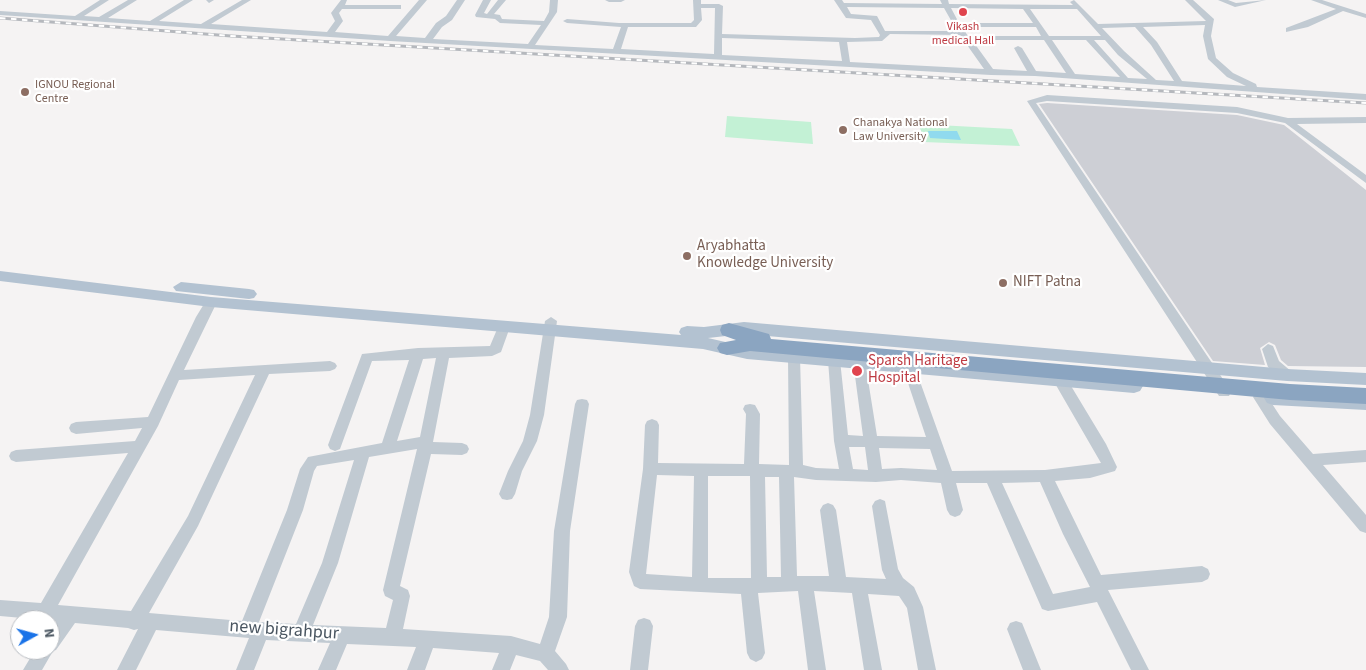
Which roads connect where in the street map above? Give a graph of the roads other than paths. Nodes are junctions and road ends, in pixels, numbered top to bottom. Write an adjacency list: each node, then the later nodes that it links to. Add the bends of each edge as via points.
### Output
1 (105, 0): 31 (street)
2 (133, 0): 32 (street)
3 (189, 0): 36 (street)
4 (247, 0): 40 (street)
5 (344, 0): 24 (street)
6 (423, 0): 49 (street)
7 (461, 0): 51 (street)
8 (487, 0): 30 (street, via 479,14)
9 (502, 0): 30 (street)
10 (554, 0): 34 (street, via 553,12)
11 (609, 0): 12 (street)
12 (622, 0)
13 (1072, 0): 26 (street)
14 (1189, 0): 35 (street, via 1207,15)
15 (1222, 0): 16 (street, via 1235,5)
16 (1262, 0)
17 (1315, 0): 27 (street)
18 (1326, 0): 29 (street)
19 (698, 3): 37 (street, via 698,20 693,25); 47 (street, via 719,6)
20 (839, 3): 22 (street); 44 (street, via 849,16 874,18)
21 (1006, 3): 22 (street); 23 (street)
22 (947, 5): 23 (street); 38 (street)
23 (1028, 6): 26 (street); 42 (street)
24 (339, 7): 25 (street); 45 (street, via 335,14 339,21)
25 (398, 7)
26 (1078, 7): 43 (street)
27 (1342, 9): 29 (street); 41 (street)
28 (0, 13): 31 (street)
29 (1366, 14)
30 (489, 16): 34 (street, via 497,16 500,21)
31 (75, 19): 32 (street)
32 (98, 20): 36 (street)
33 (568, 21): 37 (street)
34 (546, 23): 52 (street)
35 (1210, 23): 39 (street); 64 (street, via 1207,36 1212,58 1230,75)
36 (149, 24): 40 (street)
37 (625, 25): 54 (street)
38 (957, 25): 42 (street); 46 (street)
39 (1137, 25): 43 (street); 63 (street)
40 (201, 27): 45 (street)
41 (1289, 30)
42 (1043, 31): 43 (street); 46 (street); 48 (street); 60 (street)
43 (1100, 32): 48 (street); 62 (street)
44 (883, 34): 46 (street); 50 (street, via 882,38)
45 (329, 35): 49 (street)
46 (964, 35): 57 (street)
47 (719, 36): 50 (street); 55 (street)
48 (1088, 38): 61 (street)
49 (390, 39): 51 (street)
50 (843, 40): 56 (street)
51 (427, 41): 52 (street)
52 (530, 47): 54 (street)
53 (1018, 48): 59 (street)
54 (616, 52): 55 (street)
55 (718, 57): 56 (street)
56 (846, 65): 57 (street)
57 (989, 72): 58 (street)
58 (1018, 73): 59 (street); 65 (street, via 1023,77 1315,95 1326,94)
59 (1033, 73): 60 (street); 67 (street)
60 (1070, 74): 61 (street)
61 (1124, 77): 62 (street)
62 (1152, 79): 63 (street)
63 (1178, 81): 64 (street)
64 (1253, 86): 65 (street)
65 (1324, 90): 66 (street)
66 (1366, 93)
67 (1366, 97)
68 (1366, 120): 69 (street)
69 (1288, 121): 70 (street); 88 (street, via 1237,110 1047,98 1031,101)
70 (1366, 180)
71 (0, 268): 73 (main road)
72 (0, 276): 74 (main road)
73 (254, 300): 74 (main road); 75 (main road)
74 (211, 302): 90 (street)
75 (404, 314): 76 (main road); 77 (main road)
76 (550, 326): 77 (main road); 78 (main road); 125 (street, via 535,422)
77 (504, 327): 82 (street, via 496,349 492,351)
78 (728, 339): 79 (highway); 83 (main road, via 747,353); 88 (main road, via 744,328)
79 (751, 341): 91 (highway, via 870,346 1189,375); 96 (highway, via 1290,392)
80 (1268, 349): 91 (street)
81 (418, 353): 82 (street); 107 (street, via 367,357); 110 (street)
82 (443, 353): 108 (street)
83 (794, 356): 84 (main road); 119 (street, via 796,459)
84 (834, 360): 85 (main road); 104 (street)
85 (859, 362): 87 (main road); 105 (street)
86 (330, 366): 89 (street)
87 (908, 366): 93 (main road); 106 (street)
88 (1209, 368): 91 (main road); 95 (street)
89 (265, 369): 90 (street); 143 (street)
90 (176, 375): 101 (street)
91 (1281, 379): 92 (main road); 94 (highway)
92 (1366, 379)
93 (1060, 380): 95 (main road); 122 (street, via 1110,467)
94 (1366, 387)
95 (1225, 394): 97 (main road)
96 (1366, 396)
97 (1260, 397): 98 (main road); 115 (street, via 1275,420)
98 (1366, 403)
99 (582, 404): 154 (street, via 562,531 558,617)
100 (750, 409): 118 (street, via 753,414)
101 (153, 422): 103 (street); 109 (street)
102 (652, 425): 116 (street)
103 (76, 428)
104 (841, 441): 105 (street); 120 (street)
105 (870, 442): 106 (street); 121 (street)
106 (934, 443): 123 (street)
107 (335, 445)
108 (425, 445): 110 (street); 111 (street); 150 (street, via 391,590 402,596)
109 (139, 446): 113 (street); 140 (street)
110 (388, 447): 112 (street)
111 (462, 449)
112 (364, 452): 147 (street, via 320,458 309,465); 148 (street, via 330,563)
113 (16, 456)
114 (1366, 456): 115 (street)
115 (1311, 460): 129 (street)
116 (650, 469): 117 (street); 132 (street, via 637,577 647,583)
117 (701, 470): 118 (street); 132 (street)
118 (754, 470): 119 (street); 133 (street)
119 (792, 471): 120 (street); 131 (street)
120 (847, 474): 121 (street)
121 (876, 476): 123 (street)
122 (1045, 476): 124 (street); 137 (street)
123 (947, 477): 124 (street); 128 (street)
124 (992, 477): 137 (street, via 1048,604)
125 (507, 494)
126 (880, 506): 136 (street, via 890,570)
127 (828, 510): 134 (street)
128 (955, 510)
129 (1366, 526)
130 (1202, 574): 137 (street)
131 (797, 584): 133 (street); 134 (street); 162 (street)
132 (700, 585): 133 (street)
133 (754, 586): 153 (street)
134 (839, 586): 135 (street)
135 (859, 588): 136 (street); 163 (street)
136 (903, 588): 164 (street, via 915,607)
137 (1099, 588): 166 (street)
138 (0, 608): 139 (street, new bigrahpur)
139 (22, 610)
140 (46, 610)
141 (60, 613): 142 (street, new bigrahpur)
142 (71, 614): 143 (street, new bigrahpur); 146 (street)
143 (142, 622): 147 (street, new bigrahpur); 155 (street)
144 (644, 626): 161 (street)
145 (1016, 628): 165 (street)
146 (60, 630)
147 (254, 631): 148 (street, new bigrahpur); 156 (street)
148 (301, 633): 149 (street, new bigrahpur)
149 (342, 635): 150 (street, new bigrahpur); 157 (street)
150 (392, 637): 151 (street, new bigrahpur)
151 (427, 640): 152 (street, new bigrahpur); 158 (street)
152 (511, 646): 154 (street, new bigrahpur); 159 (street)
153 (756, 653)
154 (544, 654): 160 (street)
155 (126, 670)
156 (245, 670)
157 (327, 670)
158 (416, 670)
159 (501, 670)
160 (560, 670)
161 (639, 670)
162 (816, 670)
163 (873, 670)
164 (927, 670)
165 (1032, 670)
166 (1140, 670)

